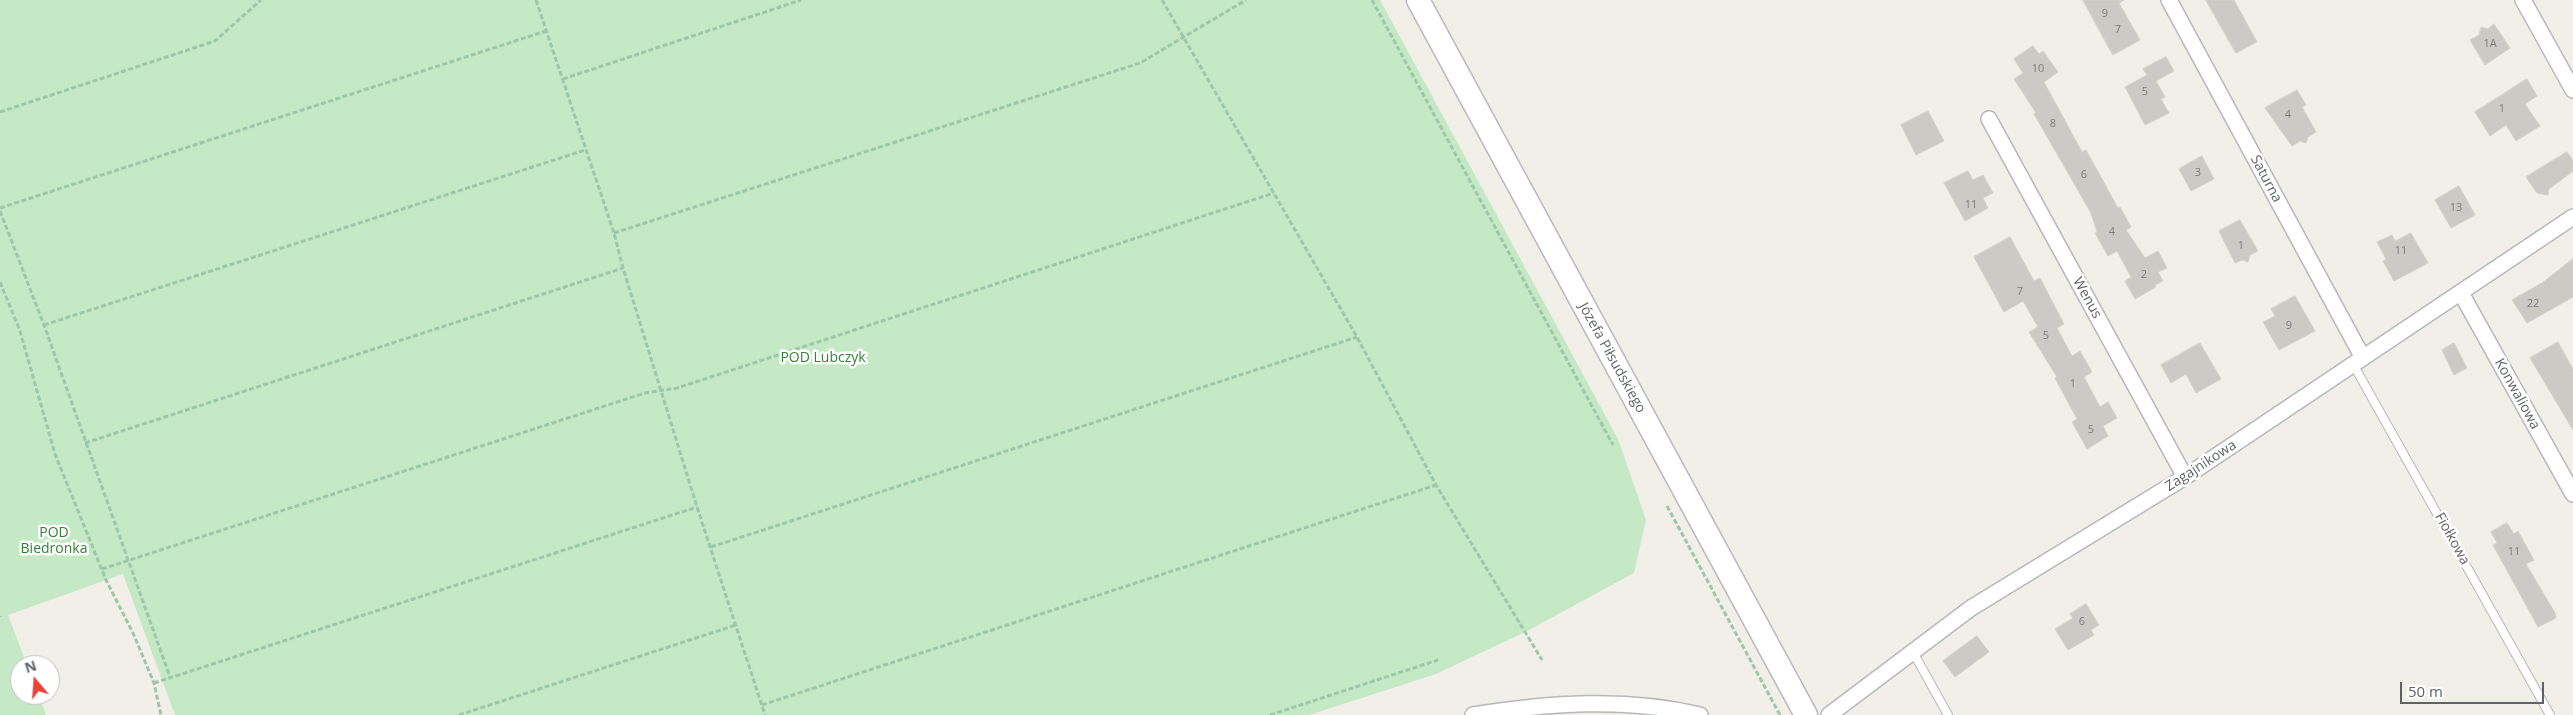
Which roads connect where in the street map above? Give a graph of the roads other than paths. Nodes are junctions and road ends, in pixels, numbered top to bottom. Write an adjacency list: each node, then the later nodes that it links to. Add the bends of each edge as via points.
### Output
1 (1418, 0): 14 (street, Józefa Piłsudskiego)
2 (2169, 0): 8 (street, Saturna)
3 (2523, 0): 4 (street)
4 (2573, 90)
5 (1989, 119): 9 (street, Wenus)
6 (2573, 217): 7 (street, Zagajnikowa)
7 (2461, 293): 8 (street, Zagajnikowa); 10 (street, Konwaliowa)
8 (2358, 361): 9 (street, Zagajnikowa); 17 (lane, Fiołkowa)
9 (2185, 478): 11 (street, Zagajnikowa, via 1971,608)
10 (2573, 494)
11 (1913, 652): 15 (street, Zagajnikowa); 16 (lane)
12 (1473, 715): 13 (street, via 1576,703 1654,706)
13 (1700, 715)
14 (1806, 715)
15 (1829, 715)
16 (1948, 715)
17 (2550, 715)

